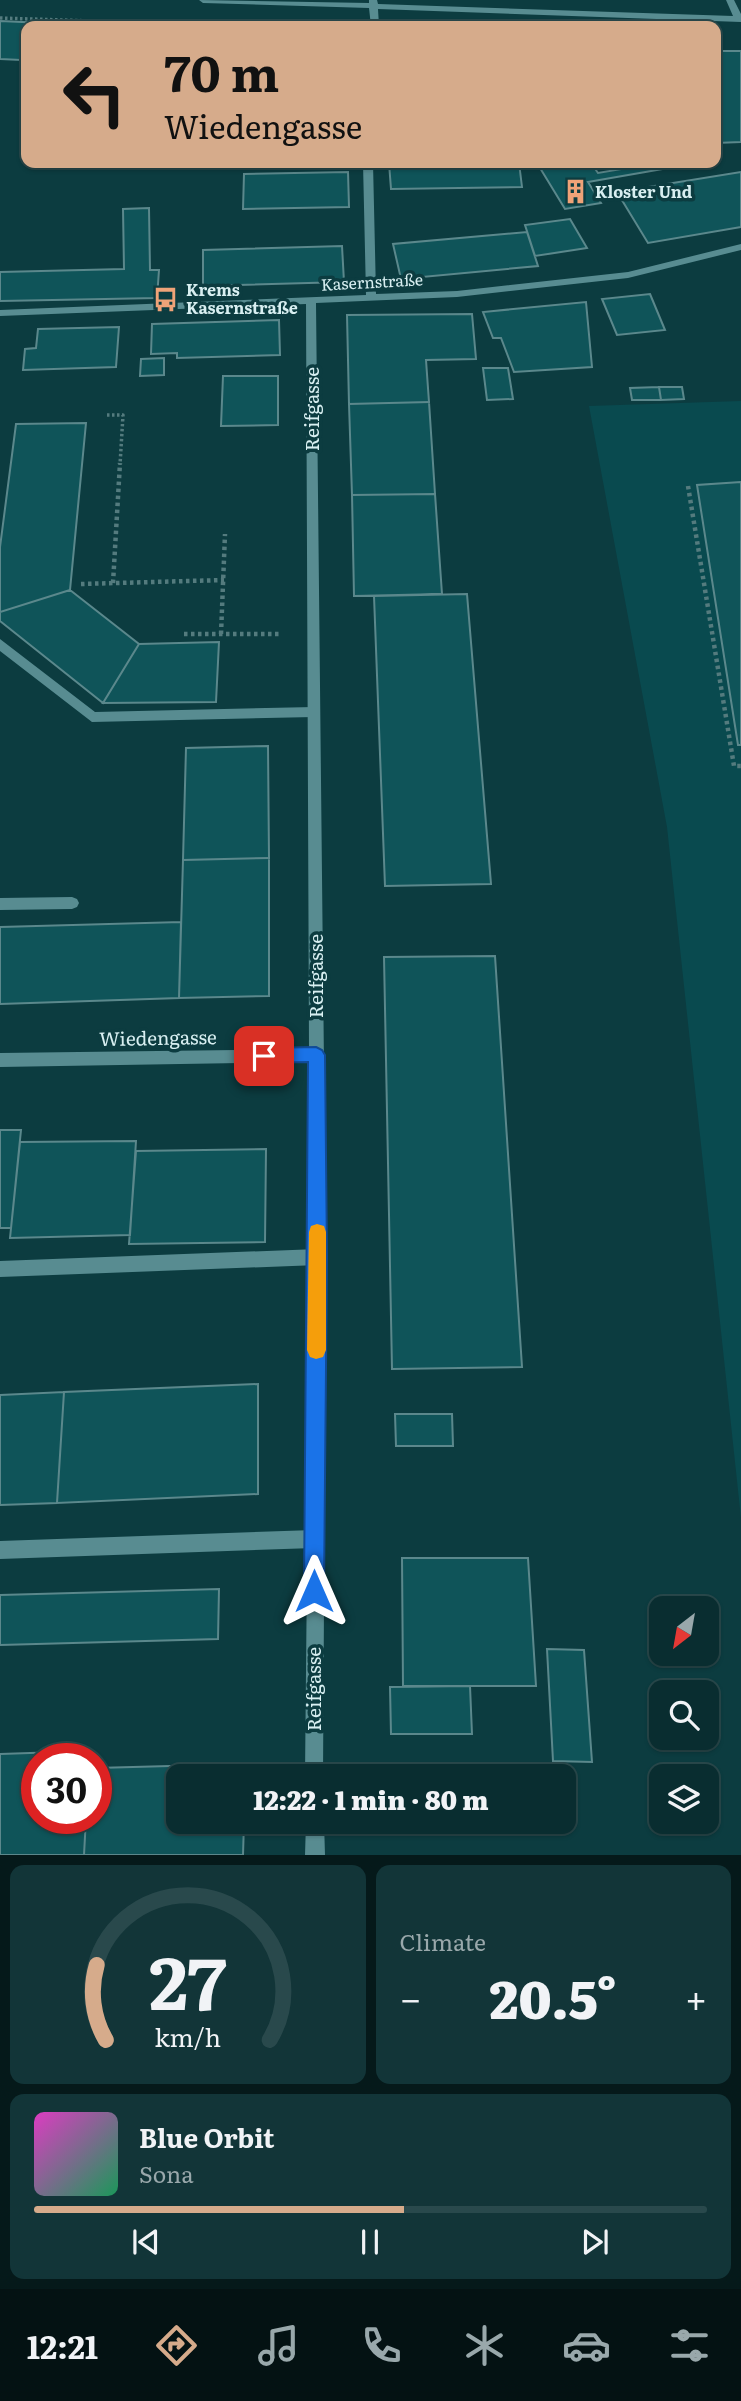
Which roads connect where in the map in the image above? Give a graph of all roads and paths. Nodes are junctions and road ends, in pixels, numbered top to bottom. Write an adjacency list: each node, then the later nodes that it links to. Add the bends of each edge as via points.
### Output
1 (203, 0): 3 (street)
2 (730, 0): 5 (street)
3 (373, 3): 5 (street); 7 (street)
4 (0, 18): 6 (path)
5 (740, 19)
6 (96, 21)
7 (375, 21)
8 (368, 168): 10 (street)
9 (741, 247): 10 (street, Kasernstraße, via 628,275)
10 (371, 299): 11 (street, Kasernstraße)
11 (311, 301): 12 (street, Kasernstraße); 19 (street, Reifgasse)
12 (0, 313)
13 (107, 415): 17 (path, via 123,415)
14 (688, 486): 24 (path, via 734,766)
15 (225, 534): 16 (path)
16 (224, 580): 17 (path); 21 (path)
17 (113, 583): 18 (path)
18 (81, 584)
19 (314, 633): 21 (path); 23 (street, Reifgasse)
20 (184, 634): 21 (path)
21 (221, 634)
22 (0, 644): 23 (street, via 92,717)
23 (314, 712): 27 (street, Reifgasse)
24 (741, 766)
25 (72, 903): 26 (street)
26 (0, 905)
27 (316, 1055): 28 (street, Wiedengasse); 29 (street, Reifgasse)
28 (0, 1060)
29 (318, 1257): 30 (street); 31 (street, Reifgasse)
30 (0, 1269)
31 (314, 1539): 32 (street); 33 (street, Reifgasse)
32 (0, 1550)
33 (314, 1764)
34 (314, 1834): 35 (street)
35 (315, 1855)

